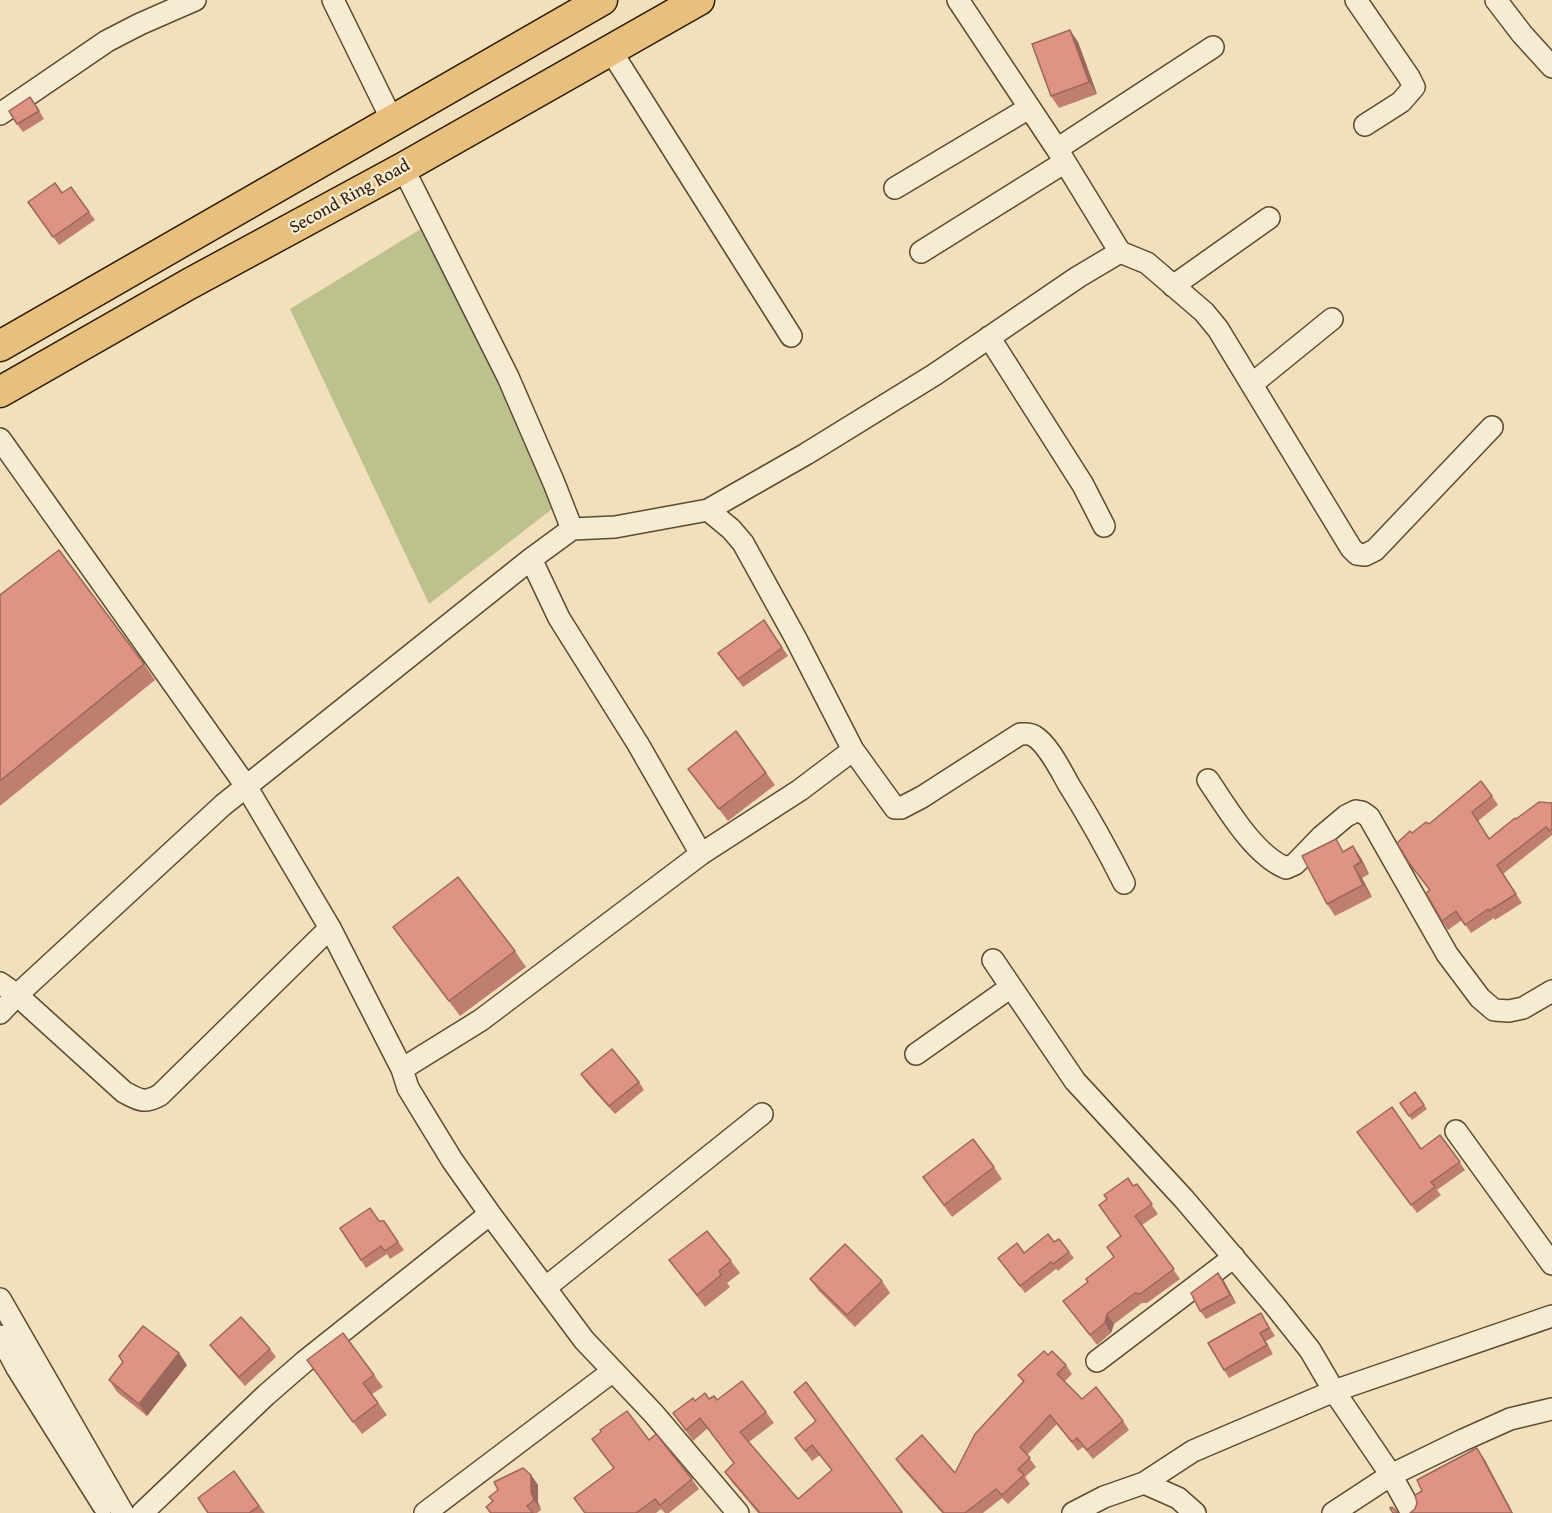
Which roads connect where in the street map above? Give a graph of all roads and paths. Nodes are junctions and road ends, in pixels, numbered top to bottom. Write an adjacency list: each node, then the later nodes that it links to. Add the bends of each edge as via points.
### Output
1 (195, 0): 12 (street, via 107,42)
2 (333, 0): 13 (street)
3 (602, 0): 13 (highway)
4 (699, 0): 9 (highway, Second Ring Road)
5 (958, 0): 11 (street)
6 (1356, 0): 14 (street, via 1414,87 1401,102)
7 (1496, 0): 10 (street)
8 (1213, 47): 15 (street)
9 (611, 51): 16 (highway, Second Ring Road); 23 (street)
10 (1552, 67)
11 (1029, 108): 15 (street); 17 (street)
12 (0, 114)
13 (392, 120): 25 (highway)
14 (1365, 125)
15 (1061, 155): 19 (street); 20 (street)
16 (403, 168): 27 (highway, Second Ring Road); 32 (street, via 508,378)
17 (894, 188)
18 (1269, 218): 21 (street)
19 (921, 252)
20 (1120, 252): 21 (street, via 1147,263); 24 (street)
21 (1173, 286): 26 (street, via 1218,329)
22 (1332, 319): 26 (street)
23 (791, 336)
24 (989, 337): 30 (street, via 816,448); 31 (street, via 1083,485)
25 (0, 346)
26 (1252, 384): 28 (street, via 1357,554 1375,550)
27 (0, 392)
28 (1492, 427)
29 (0, 439): 36 (street)
30 (708, 510): 32 (street, via 615,527); 34 (street, via 743,543)
31 (1104, 526)
32 (572, 529): 33 (street)
33 (531, 559): 36 (street); 37 (street, via 559,618)
34 (853, 750): 37 (street, via 800,790); 38 (street, via 895,808 901,808 1020,734 1034,736 1057,763)
35 (1208, 780): 43 (street, via 1255,845 1275,864 1286,868 1346,816 1356,811 1369,816 1447,954 1480,998 1494,1010 1509,1011)
36 (246, 786): 39 (street); 42 (street)
37 (701, 854): 46 (street, via 480,1020)
38 (1124, 883)
39 (330, 928): 42 (street, via 160,1095 149,1101 124,1092); 46 (street)
40 (993, 960): 41 (street)
41 (1011, 987): 45 (street); 50 (street, via 1075,1081)
42 (9, 989): 44 (street)
43 (1552, 992)
44 (0, 1013)
45 (916, 1054)
46 (402, 1069): 49 (street, via 426,1118)
47 (762, 1114): 52 (street)
48 (1456, 1131): 51 (street)
49 (490, 1214): 52 (street); 64 (street, via 304,1362)
50 (1234, 1257): 56 (street); 58 (street, via 1310,1350)
51 (1552, 1264)
52 (545, 1288): 57 (street)
53 (0, 1299): 63 (street)
54 (1552, 1316): 58 (street)
55 (0, 1336): 62 (street)
56 (1097, 1361)
57 (613, 1371): 65 (street); 66 (street)
58 (1334, 1391): 60 (street); 61 (street, via 1193,1451)
59 (1552, 1409): 60 (street, via 1510,1419)
60 (1391, 1475): 69 (street); 70 (street)
61 (1144, 1483): 67 (street); 68 (street, via 1178,1498)
62 (108, 1513)
63 (123, 1513)
64 (142, 1513)
65 (425, 1513)
66 (738, 1513)
67 (1073, 1513)
68 (1195, 1513)
69 (1333, 1513)
70 (1412, 1513)

